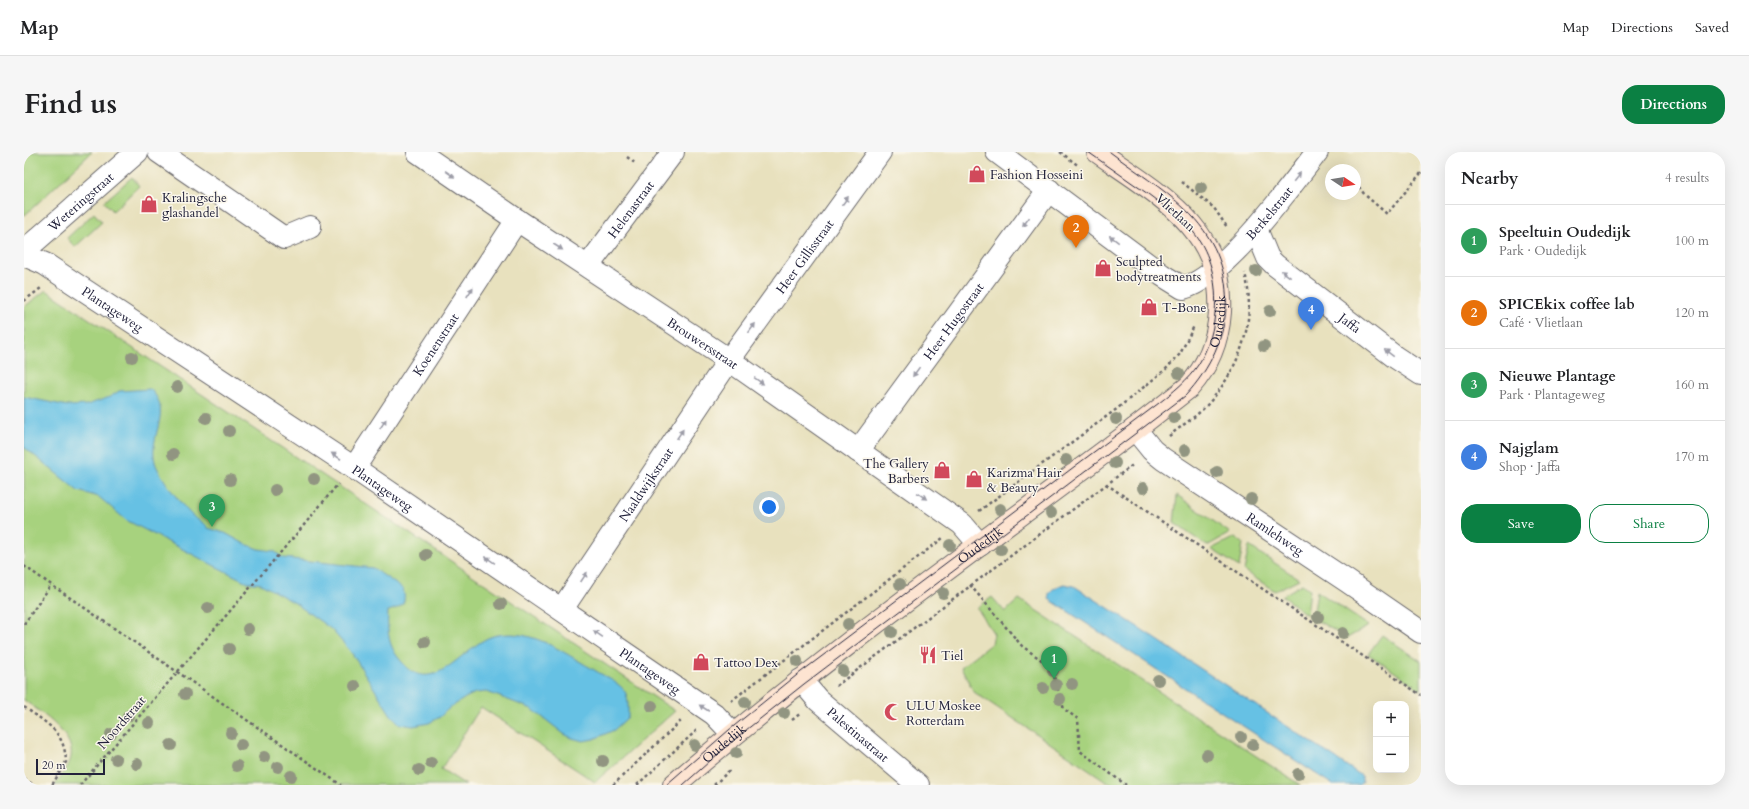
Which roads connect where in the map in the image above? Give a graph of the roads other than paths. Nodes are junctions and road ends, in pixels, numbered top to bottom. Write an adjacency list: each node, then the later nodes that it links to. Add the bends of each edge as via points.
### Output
1 (137, 152): 13 (street, Weteringstraat)
2 (159, 152): 11 (street, via 284,238)
3 (418, 152): 10 (street, Brouwersstraat, one-way to 10)
4 (673, 152): 15 (street, Helenastraat)
5 (880, 152): 17 (street, Heer Gillisstraat, one-way to 5)
6 (997, 152): 9 (street)
7 (1098, 152): 16 (street, Vlietlaan, via 1166,200 1187,219 1205,242)
8 (1317, 152): 12 (street, Berkelstraat, one-way to 8)
9 (1049, 190): 16 (street, one-way to 9, via 1193,286 1183,288); 20 (street, Heer Hugostraat, one-way to 20)
10 (518, 220): 15 (street, Brouwersstraat, one-way to 15); 21 (street, Koenenstraat, one-way to 10)
11 (310, 227)
12 (1256, 229): 16 (street, Berkelstraat); 18 (street, Jaffa, one-way to 12, via 1395,358 1275,265 1268,258)
13 (24, 251)
14 (24, 255): 21 (street, Plantageweg, one-way to 14, via 45,264)
15 (588, 266): 17 (street, Brouwersstraat)
16 (1216, 269): 19 (street, Oudedijk, via 1220,306 1218,332 1210,355 1189,387)
17 (729, 360): 20 (street, Brouwersstraat, one-way to 20); 23 (street, Naaldwijkstraat, one-way to 17)
18 (1421, 374)
19 (1135, 429): 22 (street, Oudedijk); 24 (street, Ramlehweg, via 1163,459)
20 (858, 451): 22 (street, Brouwersstraat, one-way to 22, via 962,524)
21 (354, 468): 23 (street, Plantageweg, one-way to 21)
22 (980, 545): 25 (street, Oudedijk)
23 (562, 609): 26 (street, Plantageweg, one-way to 23, via 706,709)
24 (1421, 632)
25 (801, 680): 26 (street, Oudedijk); 28 (street, Palestinastraat, via 818,700)
26 (733, 734): 27 (street, Oudedijk)
27 (674, 785)
28 (918, 785)

